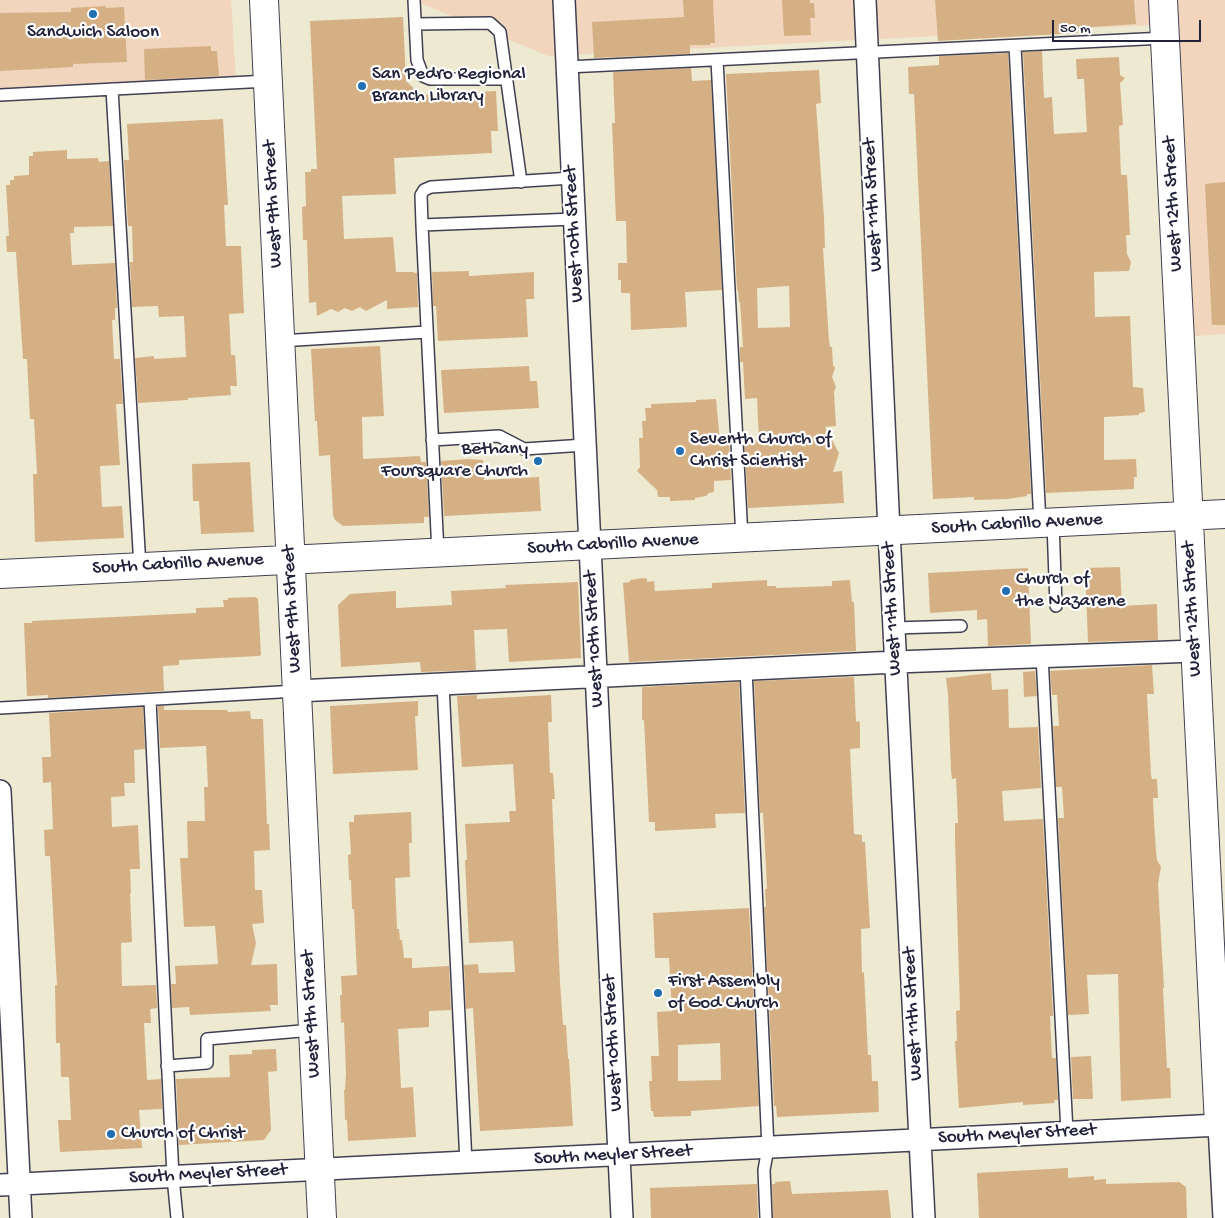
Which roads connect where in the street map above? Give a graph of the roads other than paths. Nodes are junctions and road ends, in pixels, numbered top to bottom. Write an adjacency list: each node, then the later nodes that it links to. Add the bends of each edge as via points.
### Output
1 (264, 0): 13 (street, West 9th Street)
2 (414, 0): 6 (lane)
3 (564, 0): 11 (street, West 10th Street)
4 (865, 0): 9 (street, West 11th Street)
5 (1163, 0): 7 (street, West 12th Street)
6 (415, 24): 12 (lane, via 493,24 500,32); 12 (lane, via 416,60 426,78)
7 (1165, 38): 8 (lane); 25 (street, West 12th Street)
8 (1015, 46): 9 (lane); 26 (lane)
9 (868, 53): 10 (lane); 27 (street, West 11th Street)
10 (717, 60): 11 (lane); 28 (lane)
11 (567, 67): 16 (street, West 10th Street)
12 (506, 79): 17 (lane)
13 (268, 81): 14 (lane); 21 (street, West 9th Street)
14 (112, 89): 15 (lane); 32 (lane)
15 (0, 95)
16 (572, 178): 17 (lane); 18 (street, West 10th Street)
17 (521, 182): 19 (lane, via 424,190 421,195)
18 (574, 219): 19 (lane); 23 (street, West 10th Street)
19 (422, 224): 20 (lane)
20 (427, 332): 21 (lane); 22 (lane)
21 (280, 341): 31 (street, West 9th Street)
22 (432, 440): 23 (lane, via 499,436 524,449); 30 (lane)
23 (585, 445): 29 (street, West 10th Street)
24 (1225, 514): 25 (street, South Cabrillo Avenue)
25 (1188, 516): 26 (street, South Cabrillo Avenue); 37 (street, West 12th Street)
26 (1046, 523): 27 (street, South Cabrillo Avenue); 34 (lane)
27 (889, 531): 28 (street, South Cabrillo Avenue); 36 (street, West 11th Street)
28 (742, 539): 29 (street, South Cabrillo Avenue)
29 (590, 546): 30 (street, South Cabrillo Avenue); 41 (street, West 10th Street)
30 (438, 553): 31 (street, South Cabrillo Avenue)
31 (291, 560): 32 (street, South Cabrillo Avenue); 43 (street, West 9th Street)
32 (140, 567): 33 (street, South Cabrillo Avenue)
33 (0, 574)
34 (1056, 606)
35 (961, 626): 36 (lane)
36 (894, 628): 39 (street, West 11th Street)
37 (1195, 651): 38 (street); 50 (street, West 12th Street)
38 (1042, 656): 39 (street); 51 (lane)
39 (896, 662): 40 (street); 52 (street, West 11th Street)
40 (746, 670): 41 (street); 53 (lane)
41 (596, 677): 42 (street); 54 (street, West 10th Street)
42 (443, 684): 43 (street); 55 (lane)
43 (297, 691): 44 (lane); 48 (street, West 9th Street)
44 (150, 700): 45 (lane); 49 (lane)
45 (0, 708)
46 (0, 791): 47 (street)
47 (3, 928): 58 (street)
48 (313, 1030): 49 (lane, via 207,1039 208,1063); 56 (street, West 9th Street)
49 (168, 1066): 57 (lane)
50 (1222, 1125): 51 (street, South Meyler Street); 65 (street, West 12th Street)
51 (1067, 1132): 52 (street, South Meyler Street)
52 (920, 1140): 53 (street, South Meyler Street); 64 (street, West 11th Street)
53 (768, 1148): 54 (street, South Meyler Street); 63 (lane, via 764,1170)
54 (619, 1156): 55 (street, South Meyler Street); 62 (street, West 10th Street)
55 (466, 1163): 56 (street, South Meyler Street)
56 (320, 1170): 57 (street, South Meyler Street); 61 (street, West 9th Street)
57 (173, 1177): 58 (street, South Meyler Street); 60 (lane)
58 (10, 1184): 59 (street)
59 (21, 1218)
60 (177, 1218)
61 (322, 1218)
62 (622, 1218)
63 (766, 1218)
64 (924, 1218)
65 (1224, 1218)

